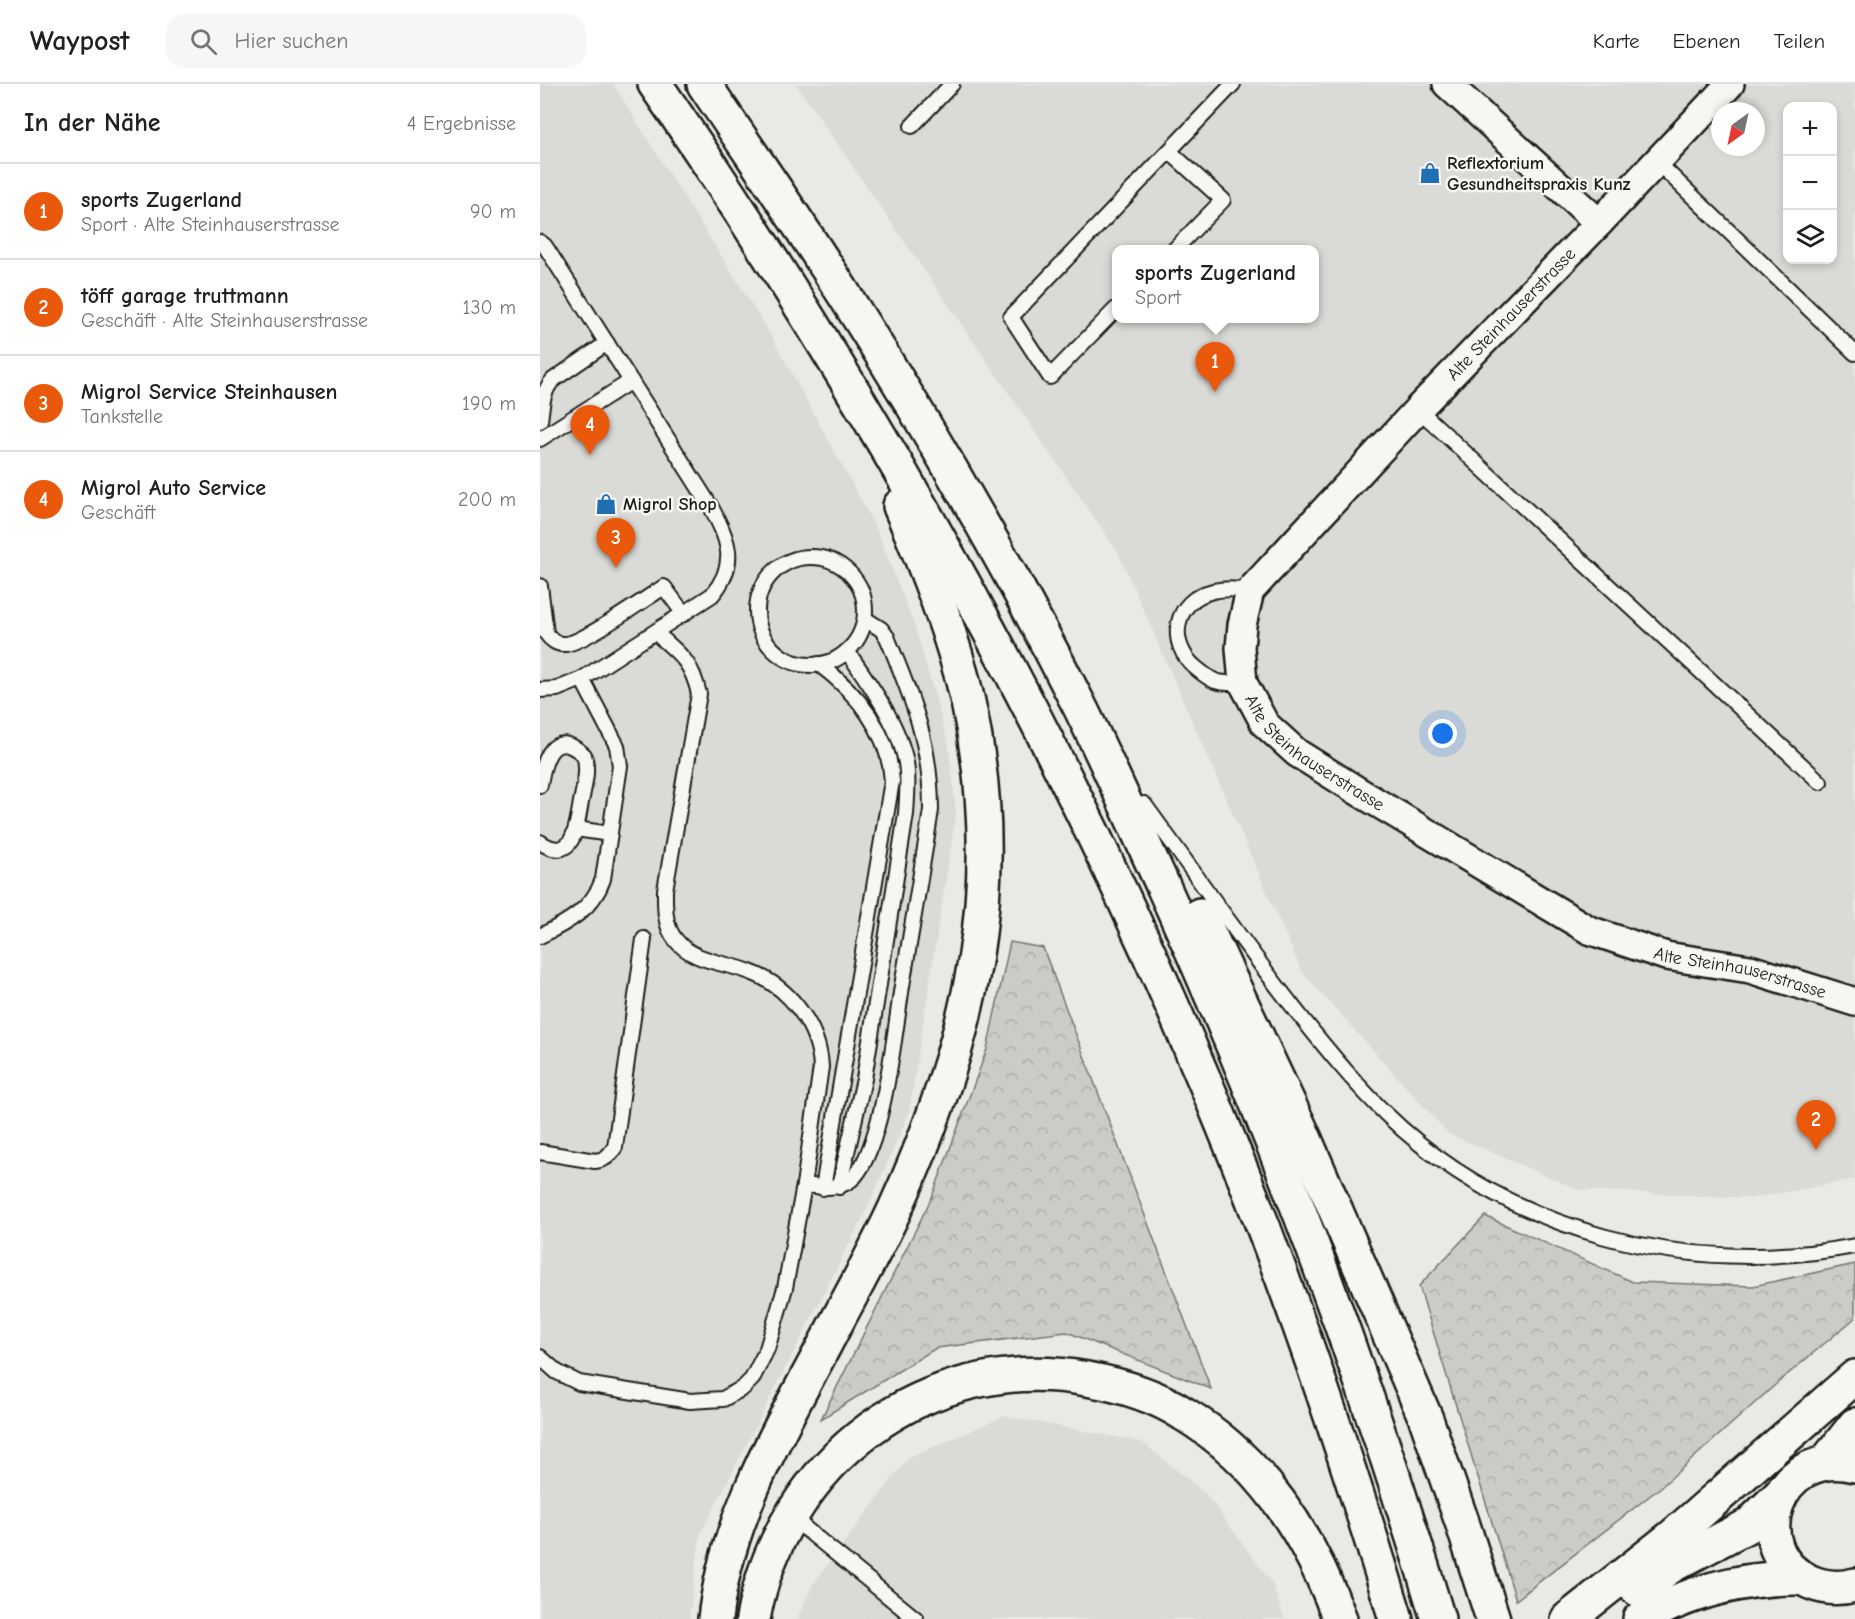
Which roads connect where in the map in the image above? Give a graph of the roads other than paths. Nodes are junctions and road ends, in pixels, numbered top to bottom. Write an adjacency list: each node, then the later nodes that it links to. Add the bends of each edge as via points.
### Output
1 (655, 84): 17 (highway)
2 (704, 84): 23 (highway, via 902,386)
3 (952, 84): 7 (lane)
4 (1233, 84): 8 (lane)
5 (1447, 84): 10 (street)
6 (1730, 84): 9 (street, Alte Steinhauserstrasse)
7 (912, 126)
8 (1170, 152): 12 (lane, via 1222,200); 13 (lane, via 1011,317 1050,378)
9 (1656, 162): 10 (street, Alte Steinhauserstrasse); 15 (lane)
10 (1599, 223): 18 (street, Alte Steinhauserstrasse)
11 (540, 242): 14 (lane)
12 (1178, 245)
13 (1112, 313)
14 (607, 344): 16 (lane); 19 (lane, via 553,380 544,393)
15 (1855, 353)
16 (631, 381): 20 (lane); 24 (lane, via 711,507 727,541 729,560 722,582 712,595)
17 (850, 387): 55 (highway, via 933,588 967,699 984,809 982,915 964,1020 926,1136 894,1212 744,1506 724,1565); 59 (highway, via 1016,680 1154,963 1242,1171 1286,1288 1345,1454)
18 (1418, 409): 22 (street, Alte Steinhauserstrasse); 32 (lane)
19 (540, 421)
20 (540, 439)
21 (540, 586): 24 (lane, via 543,626 549,638 562,645 579,641 664,587)
22 (1250, 591): 30 (street, Alte Steinhauserstrasse, via 1240,648); 30 (lane, via 1231,588 1194,599 1183,611 1176,629 1179,648 1188,662 1216,682)
23 (1026, 606): 34 (highway, via 1113,745); 60 (highway, via 1135,823 1278,1154 1348,1341)
24 (684, 614): 26 (lane)
25 (865, 619): 27 (lane, via 859,637); 28 (lane, via 858,584 831,560 813,556 778,568 766,581 759,598 757,616 762,634 786,659); 43 (lane, via 887,637 914,702 927,756 931,810 879,1116 862,1166)
26 (656, 633): 29 (lane); 42 (lane, via 685,660 699,694 665,890 668,928 687,950 749,971 775,985 808,1022 816,1037 821,1067)
27 (847, 651): 28 (lane, via 835,660); 43 (lane, via 883,706 906,762 908,785 864,1079)
28 (819, 664): 44 (lane, via 845,684 875,723 891,764 892,781)
29 (582, 679): 31 (lane); 36 (lane, via 619,754)
30 (1243, 684): 40 (street, Alte Steinhauserstrasse, via 1265,724 1297,753 1589,930 1666,956 1750,969)
31 (540, 690)
32 (1820, 782)
33 (540, 785): 35 (lane, via 543,764 551,750 567,745 584,755 586,772)
34 (1144, 804): 45 (lane, via 1260,966 1332,1057 1387,1115 1458,1172 1549,1218 1640,1246 1725,1257 1774,1256); 61 (highway, via 1301,1130 1384,1320 1426,1419)
35 (576, 828): 36 (lane); 37 (lane, via 573,839 564,846 551,847)
36 (610, 834): 38 (lane, via 603,879 594,899 567,922)
37 (540, 842)
38 (540, 936)
39 (644, 939): 41 (lane, via 615,1148 603,1160 595,1161)
40 (1855, 1002)
41 (540, 1152)
42 (804, 1185): 44 (lane); 46 (lane, via 785,1288 767,1349 758,1371 734,1394 700,1402 579,1383 557,1372)
43 (839, 1187): 44 (lane)
44 (823, 1188)
45 (1855, 1246)
46 (540, 1357)
47 (1855, 1377): 54 (highway)
48 (1855, 1425): 49 (highway)
49 (1840, 1464): 50 (highway, via 1815,1465 1798,1474)
50 (1780, 1496): 52 (highway, via 1773,1526 1777,1546 1787,1564); 54 (highway, via 1749,1525)
51 (790, 1516): 56 (highway, via 770,1560); 57 (lane); 58 (highway, via 816,1478 855,1440 895,1413 935,1393 1005,1376 1053,1374 1097,1380 1137,1391 1183,1413 1248,1463 1300,1530)
52 (1803, 1578): 53 (highway, via 1822,1586); 62 (highway, via 1751,1581 1711,1589)
53 (1854, 1586)
54 (1577, 1618)
55 (715, 1619)
56 (753, 1619)
57 (916, 1619)
58 (1340, 1619)
59 (1396, 1619)
60 (1438, 1619)
61 (1493, 1619)
62 (1640, 1619)

